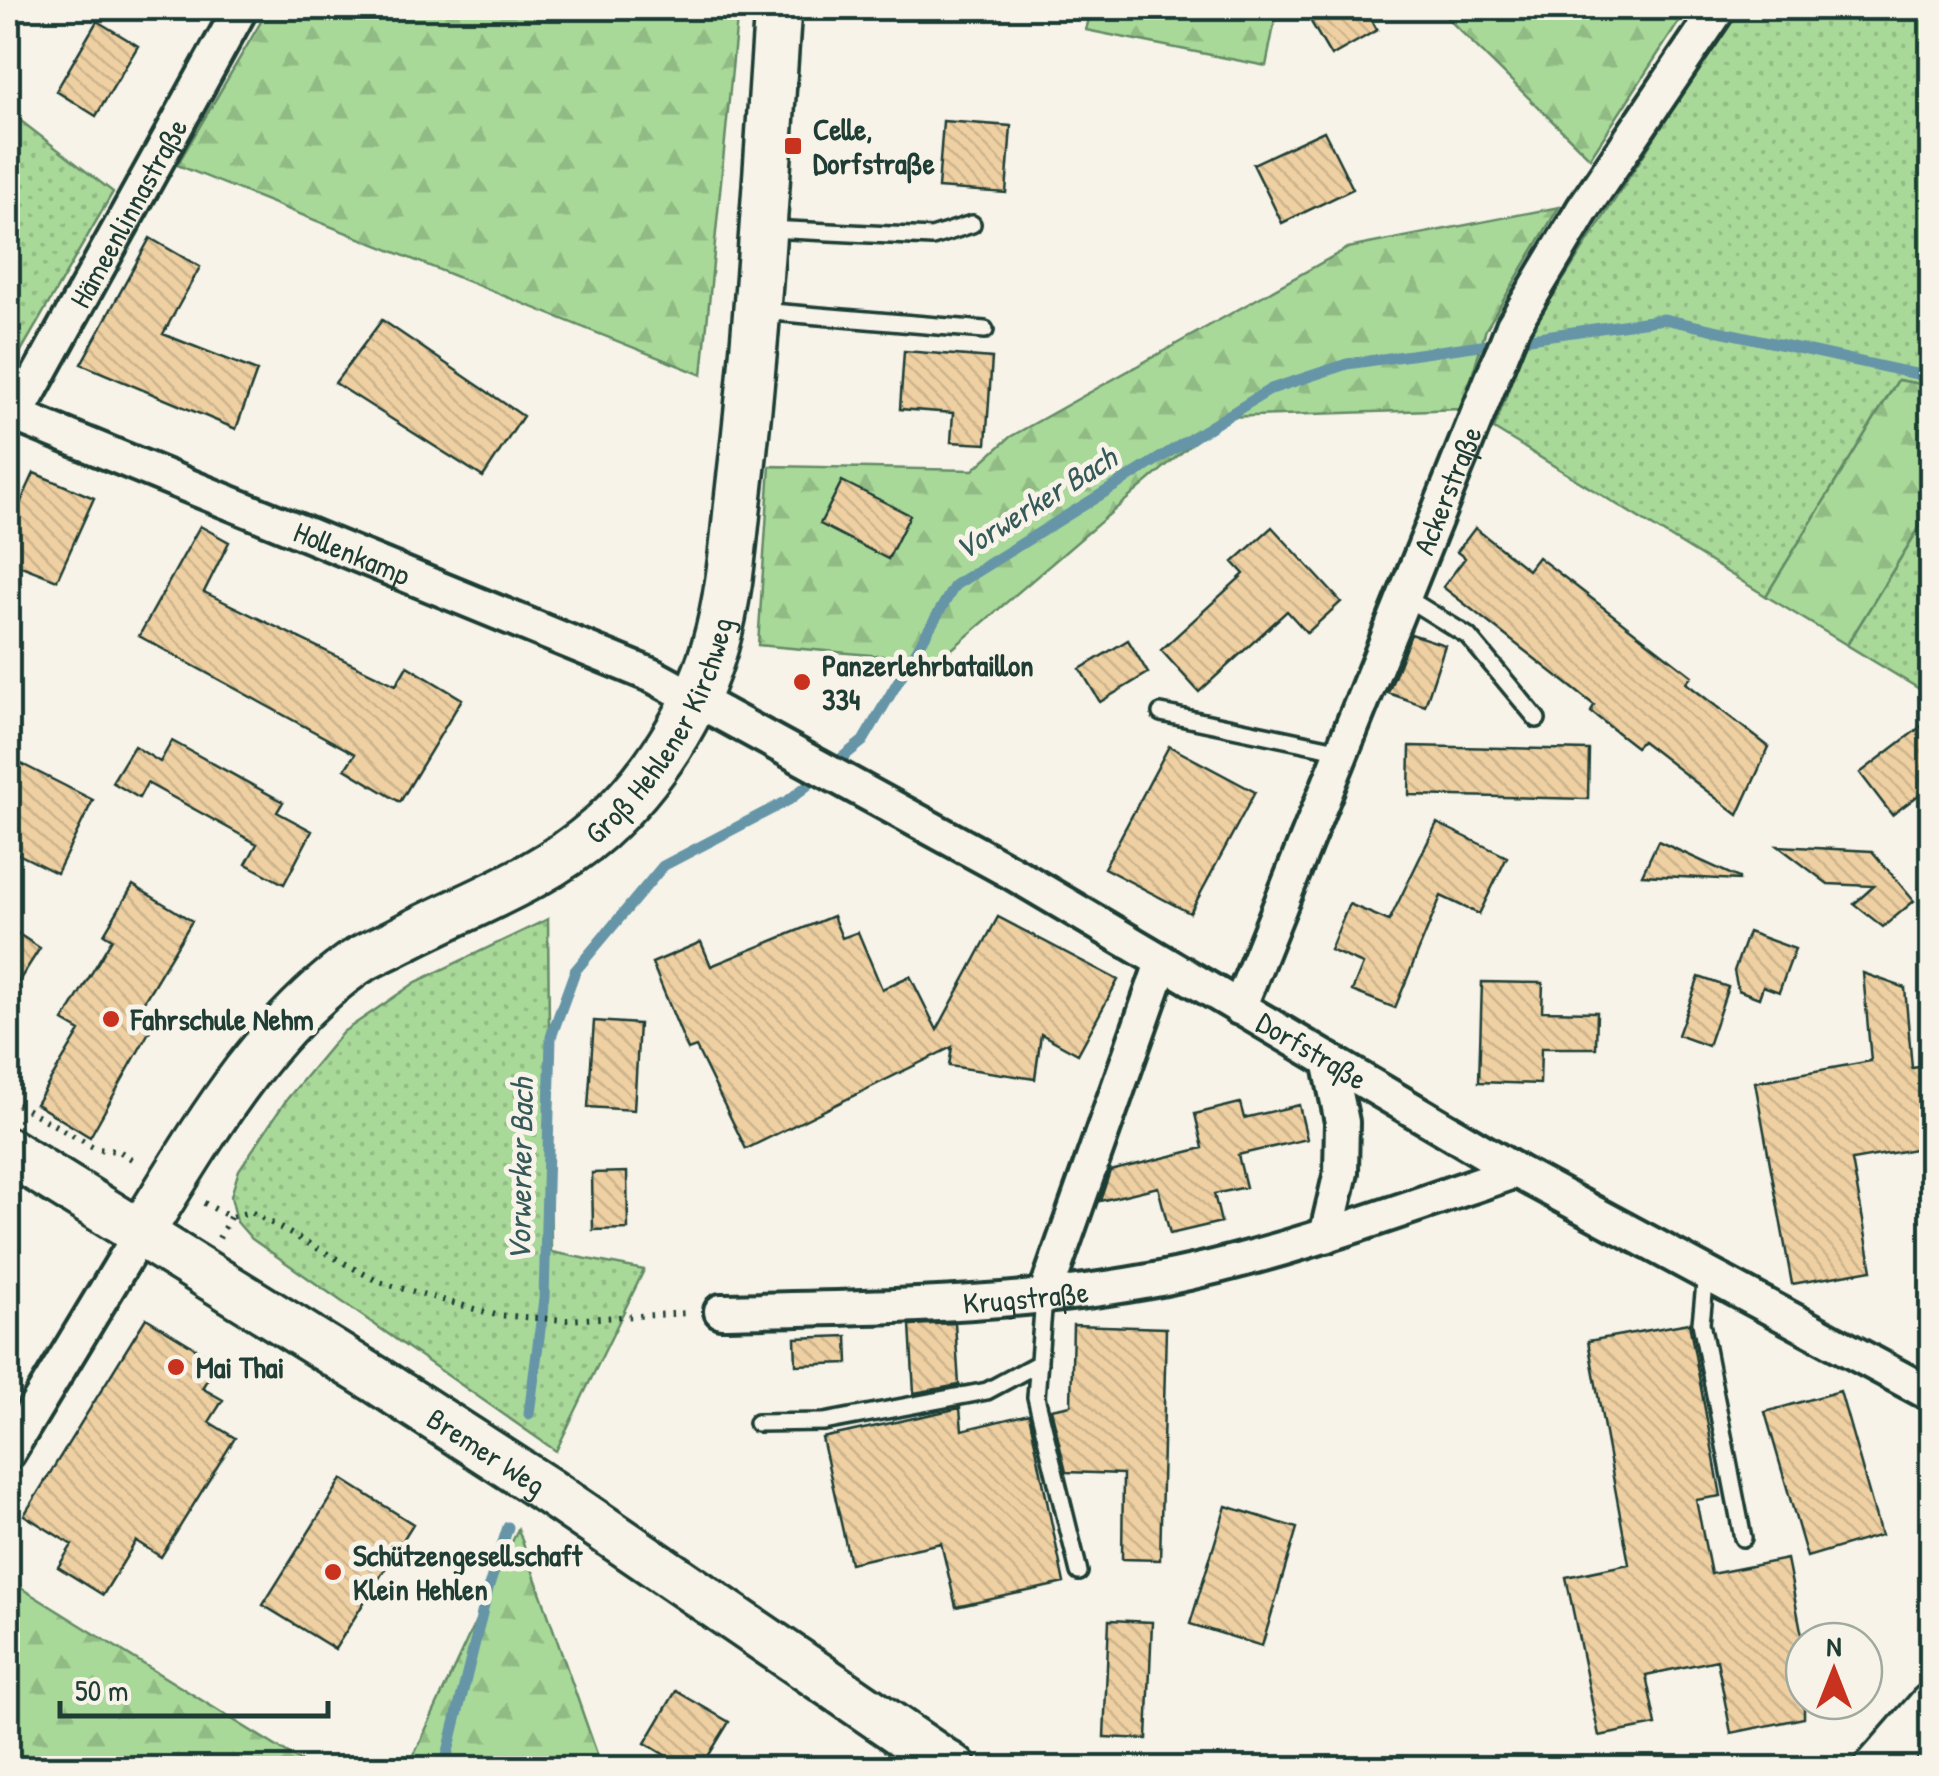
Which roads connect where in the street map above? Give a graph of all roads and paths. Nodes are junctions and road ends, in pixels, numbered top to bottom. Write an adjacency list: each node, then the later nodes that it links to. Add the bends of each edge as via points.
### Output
1 (241, 8): 8 (street, Hämeenlinnastraße)
2 (778, 8): 5 (main road, Groß Hehlener Kirchweg)
3 (1719, 8): 9 (street, Ackerstraße, via 1513,326)
4 (972, 224): 5 (lane, via 932,237)
5 (763, 228): 6 (main road, Groß Hehlener Kirchweg)
6 (757, 311): 7 (lane); 10 (main road, Groß Hehlener Kirchweg, via 726,592)
7 (985, 330)
8 (12, 414): 10 (street, Hollenkamp, via 653,676)
9 (1404, 597): 12 (lane, via 1468,636); 13 (street, Ackerstraße)
10 (695, 699): 14 (street, Dorfstraße); 22 (main road, Groß Hehlener Kirchweg, via 639,786 600,828 552,865 356,963 302,1010 211,1121)
11 (1161, 713): 13 (lane)
12 (1537, 719)
13 (1342, 752): 15 (street, Ackerstraße)
14 (1162, 963): 15 (street, Dorfstraße); 25 (street)
15 (1239, 1008): 16 (street, Dorfstraße)
16 (1329, 1060): 20 (street, Dorfstraße); 23 (street, via 1342,1155)
17 (8, 1099): 19 (path, via 97,1149)
18 (8, 1151): 22 (main road, Bremer Weg)
19 (119, 1151)
20 (1516, 1171): 23 (street, Krugstraße); 24 (street, Dorfstraße)
21 (230, 1217): 26 (path, via 251,1212 379,1282 521,1319)
22 (140, 1234): 30 (street); 34 (main road, Bremer Weg, via 548,1491)
23 (1326, 1236): 25 (street, Krugstraße, via 1162,1278)
24 (1706, 1274): 28 (street, Dorfstraße); 31 (lane, via 1701,1323)
25 (1044, 1298): 26 (street, Krugstraße); 27 (lane)
26 (721, 1311)
27 (1039, 1363): 29 (lane, via 987,1391 824,1422); 32 (lane, via 1036,1397)
28 (1928, 1385)
29 (756, 1423)
30 (8, 1453)
31 (1743, 1538)
32 (1079, 1572)
33 (1932, 1706): 35 (main road)
34 (953, 1768)
35 (1878, 1768)

